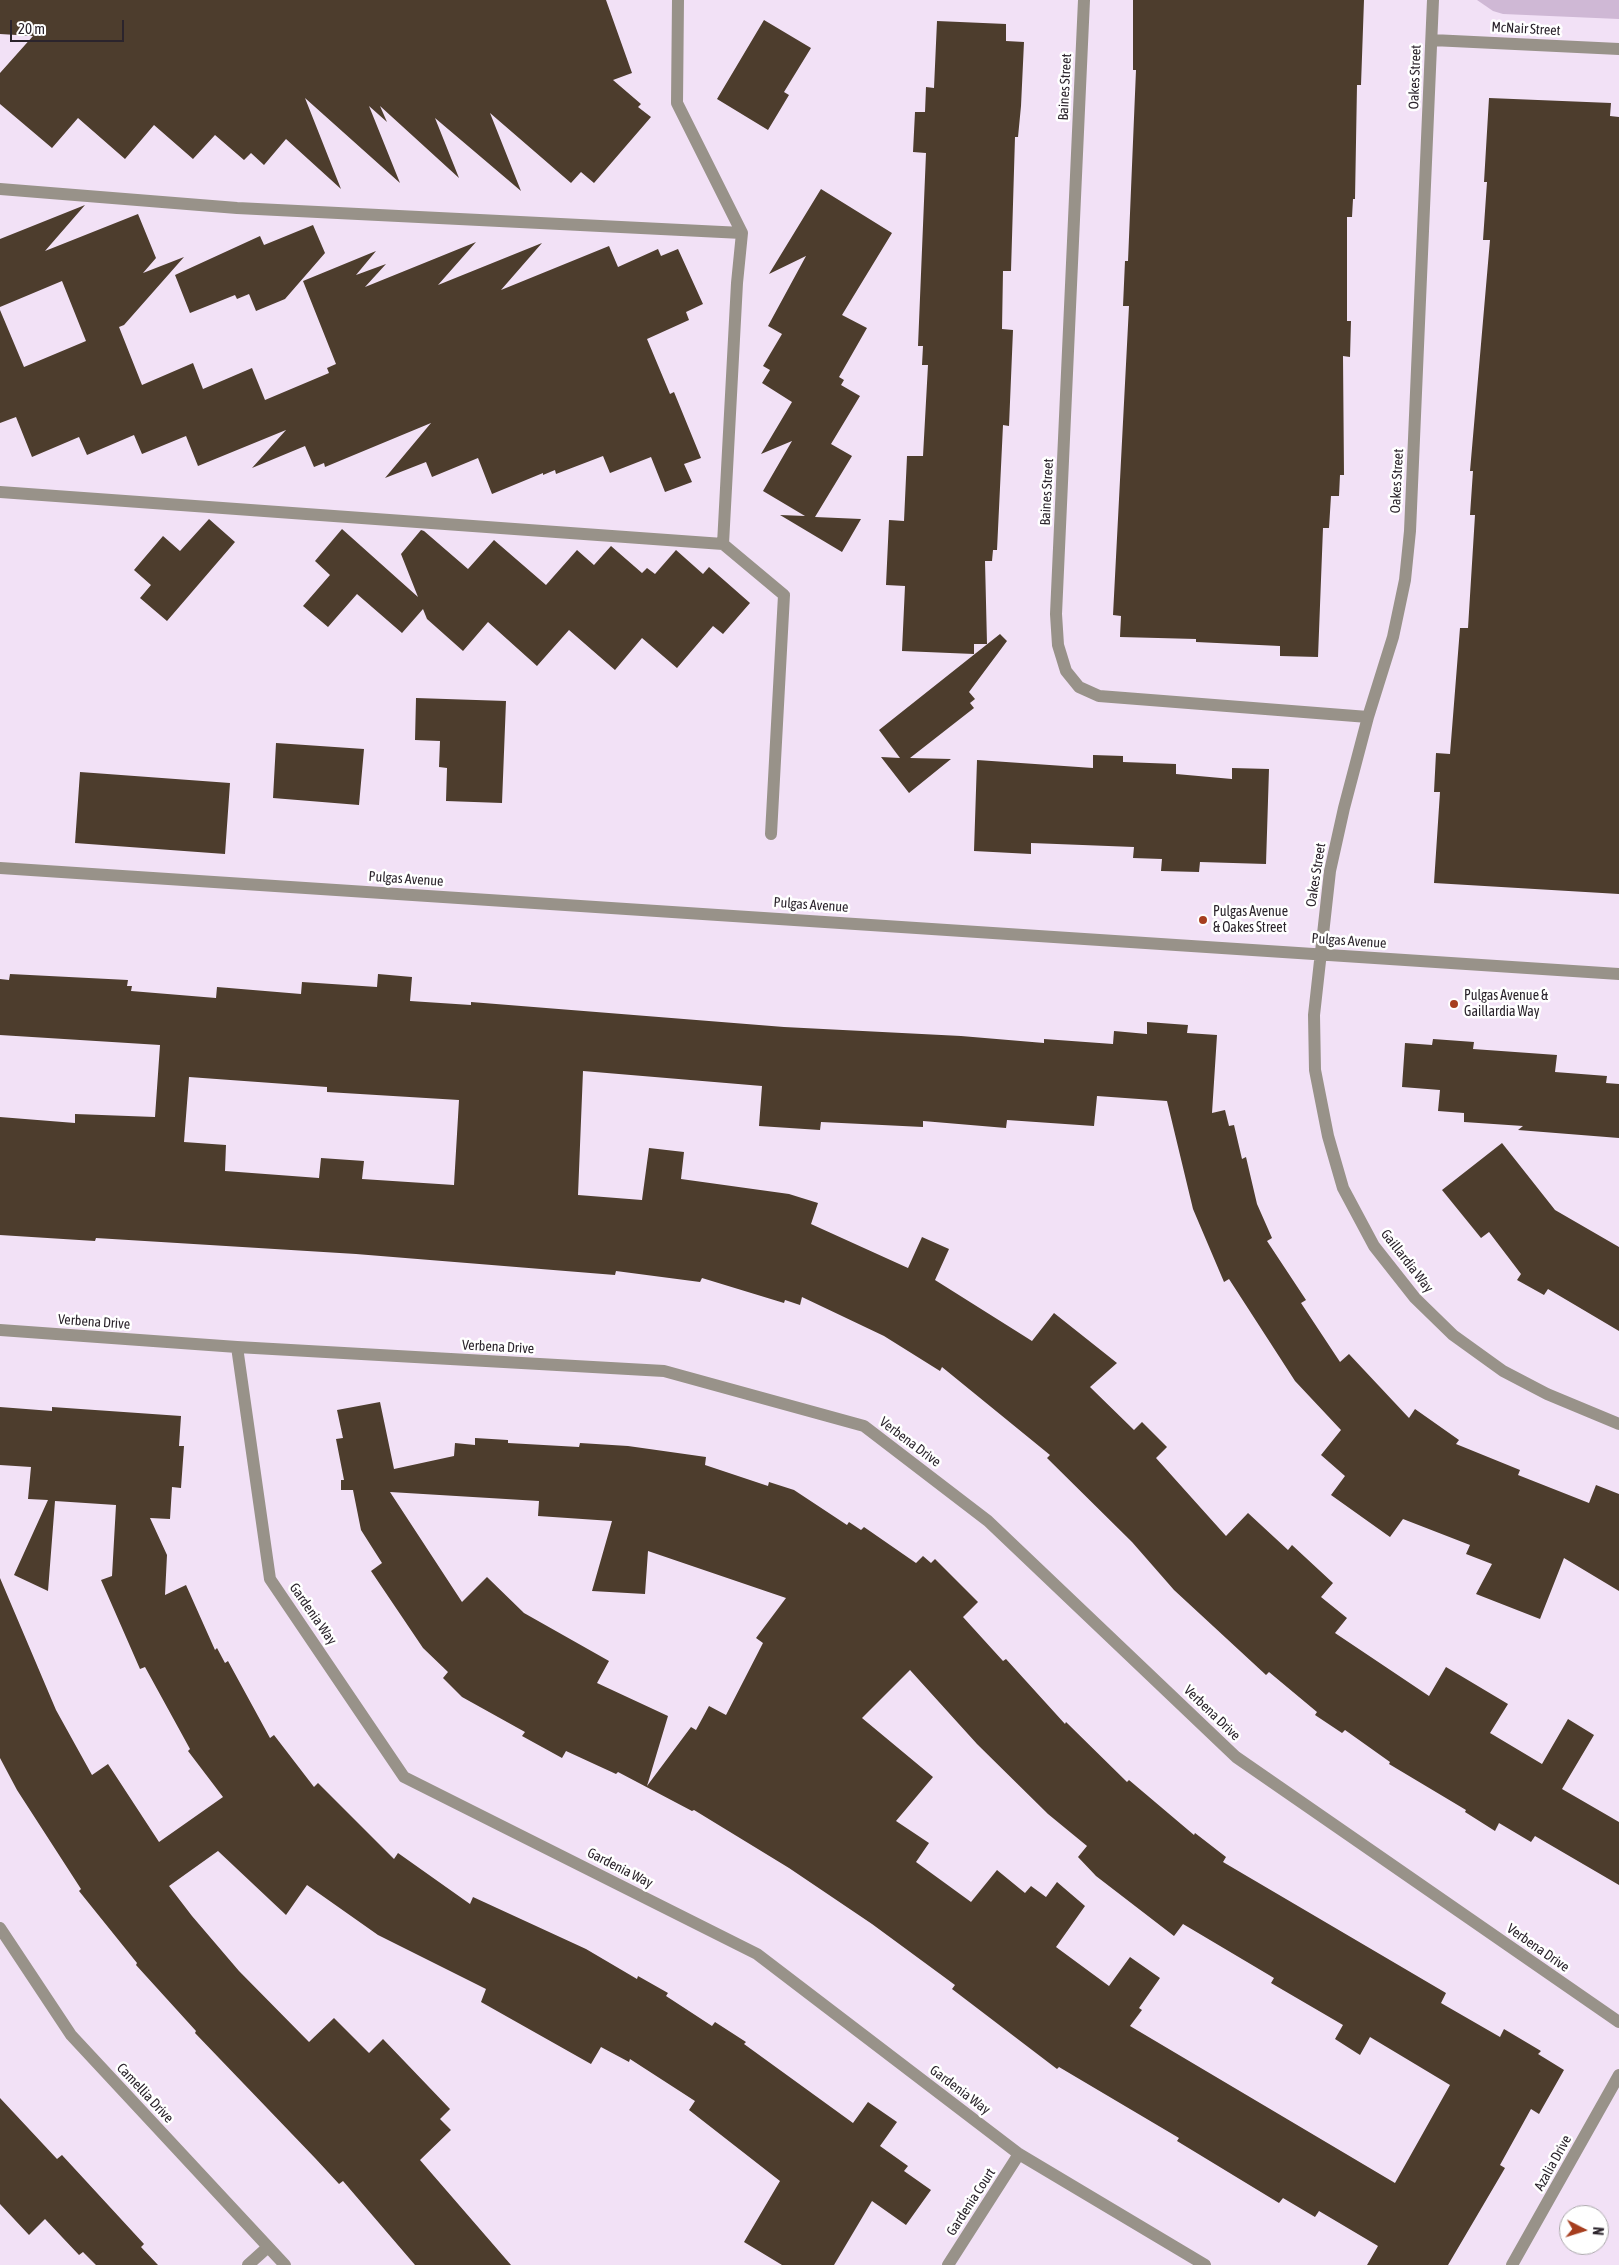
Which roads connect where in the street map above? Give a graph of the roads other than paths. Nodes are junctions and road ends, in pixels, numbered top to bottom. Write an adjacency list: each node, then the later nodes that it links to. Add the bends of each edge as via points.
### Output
1 (678, 0): 7 (street, via 677,103)
2 (1084, 0): 10 (street, Baines Street, via 1056,614 1058,645 1066,671 1079,687 1099,696)
3 (1433, 0): 4 (street, Oakes Street)
4 (1432, 40): 5 (street, McNair Street); 10 (street, Oakes Street, via 1410,531 1405,580 1393,637)
5 (1619, 49)
6 (0, 189): 7 (street, via 237,208)
7 (742, 233): 9 (street)
8 (0, 492): 9 (street)
9 (723, 544): 11 (street, via 784,595)
10 (1368, 717): 13 (street, Oakes Street, via 1330,870)
11 (771, 834)
12 (0, 868): 13 (street, Pulgas Avenue)
13 (1319, 954): 14 (street, Pulgas Avenue); 17 (street, Gaillardia Way, via 1314,1016 1315,1070 1328,1136 1343,1188 1374,1246 1415,1298 1453,1336 1503,1371 1547,1394)
14 (1619, 974)
15 (0, 1330): 16 (street, Verbena Drive)
16 (237, 1347): 19 (street, Verbena Drive, via 664,1371 864,1426 988,1521 1236,1757); 21 (street, Gardenia Way, via 270,1579 404,1776 756,1954)
17 (1619, 1424)
18 (0, 1928): 22 (street, Camellia Drive, via 71,2035)
19 (1619, 2022)
20 (1619, 2075): 27 (street, Azalia Drive)
21 (1019, 2154): 25 (street, Gardenia Court); 26 (street, Gardenia Way)
22 (268, 2246): 23 (street); 24 (street, Camellia Drive)
23 (248, 2265)
24 (285, 2265)
25 (948, 2265)
26 (1205, 2265)
27 (1512, 2265)

